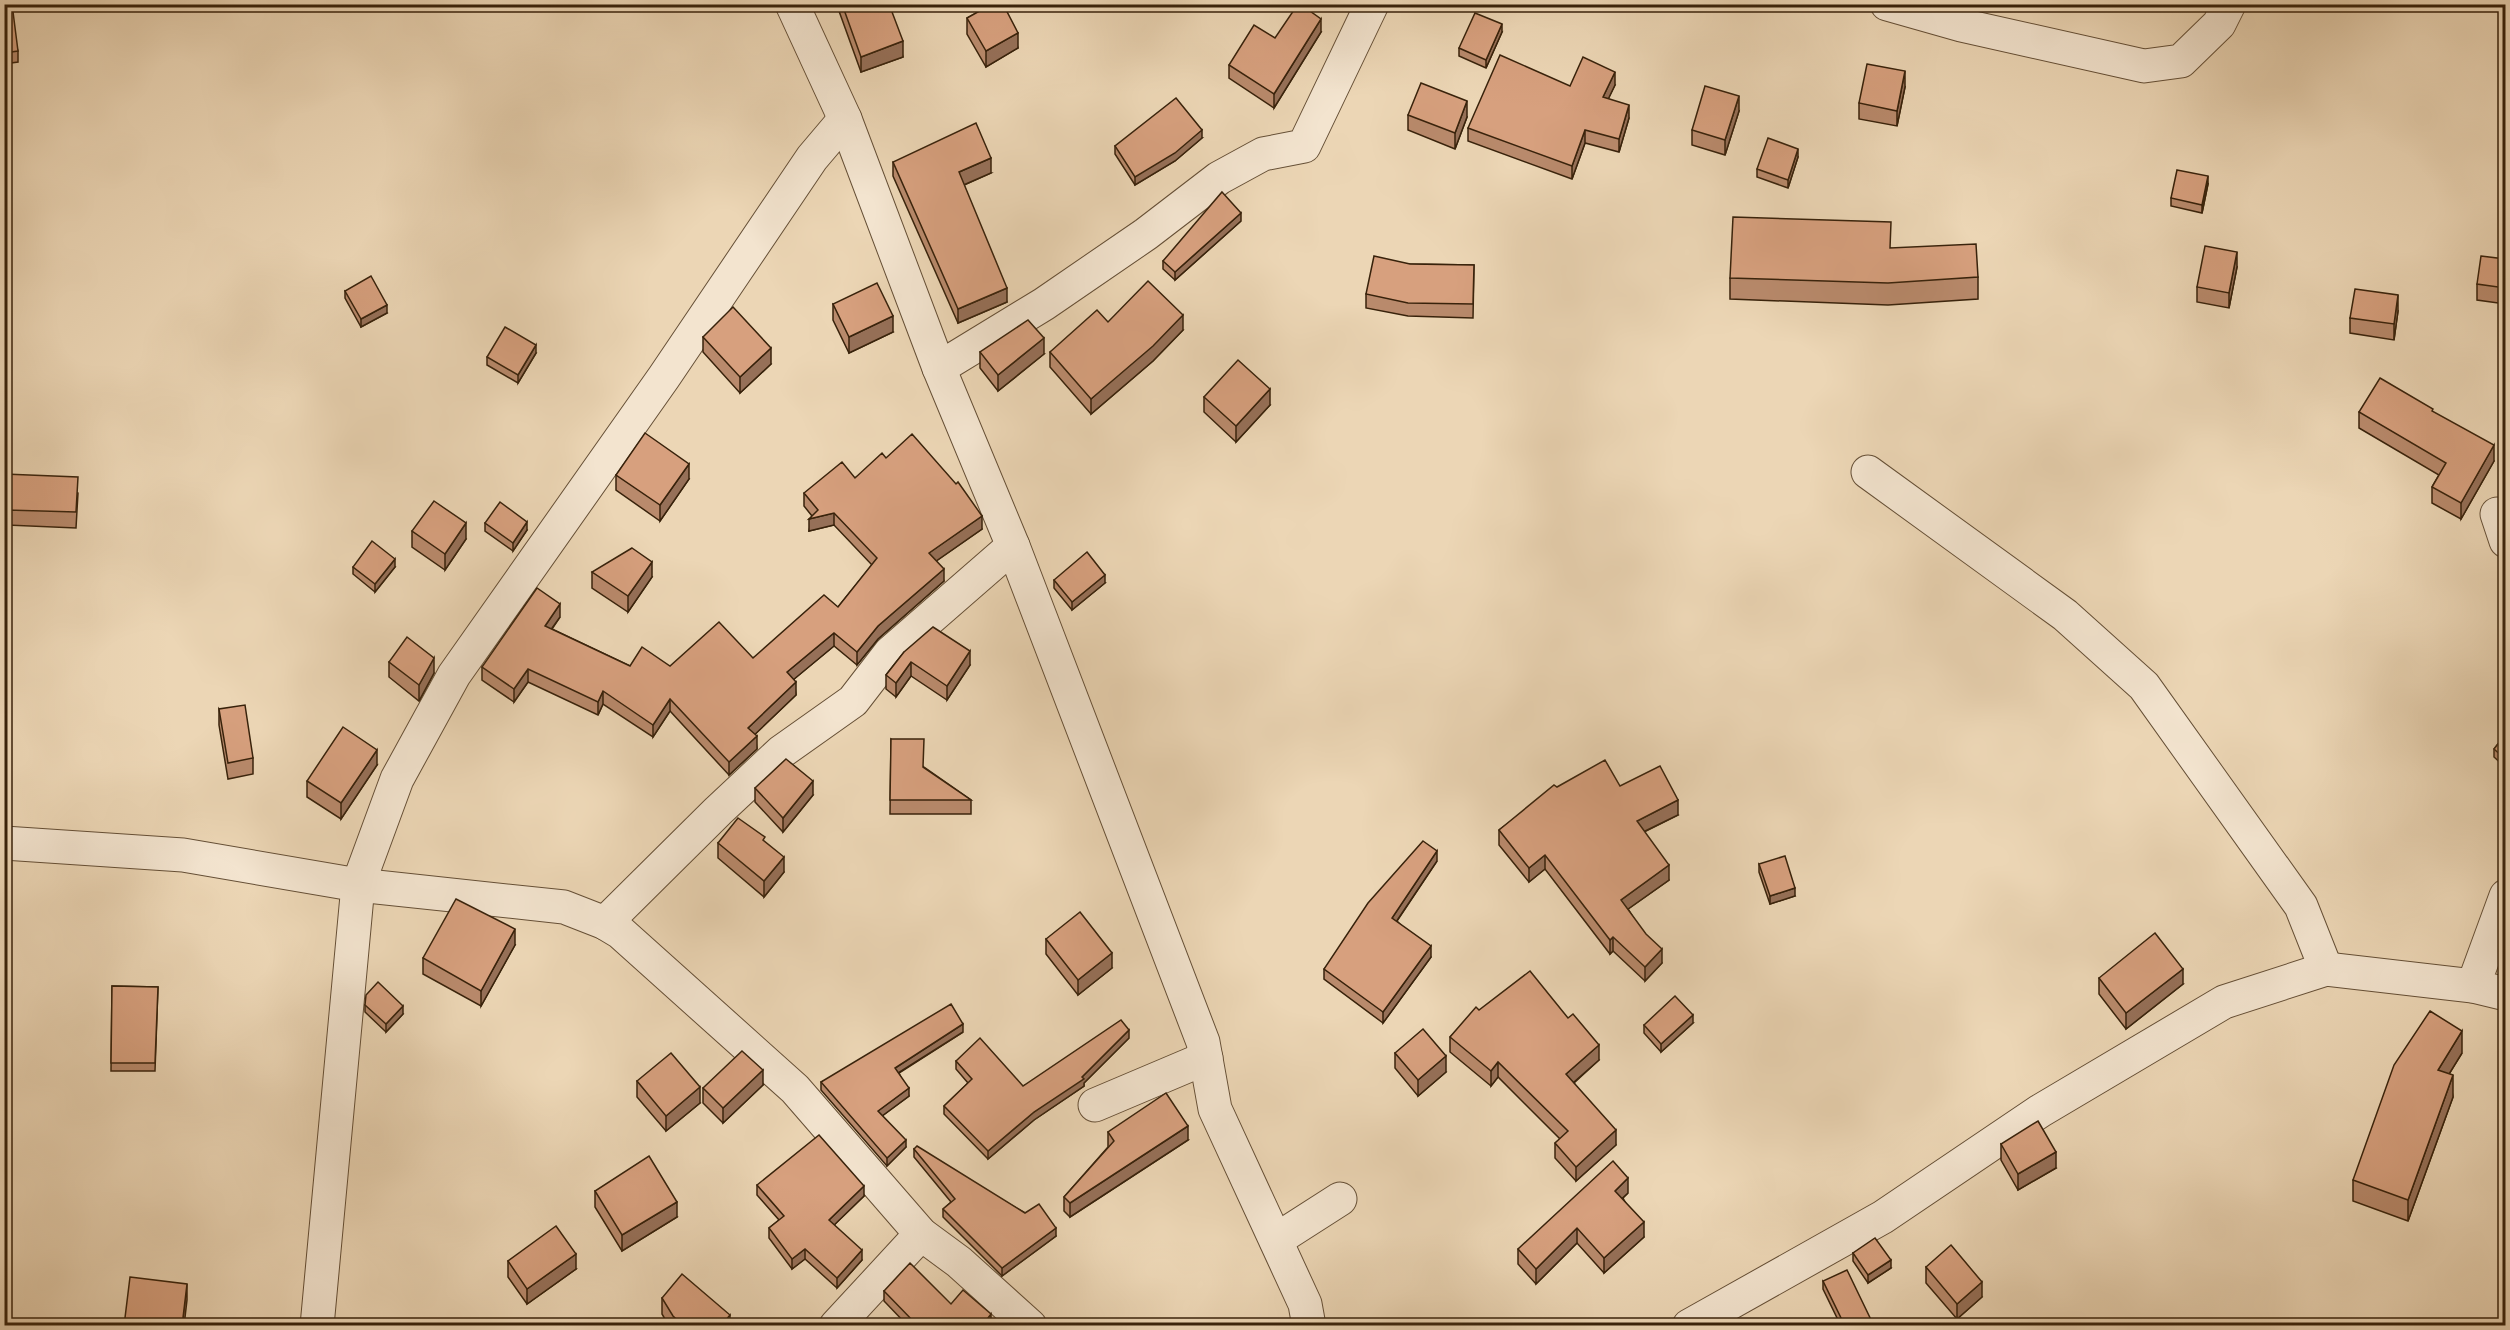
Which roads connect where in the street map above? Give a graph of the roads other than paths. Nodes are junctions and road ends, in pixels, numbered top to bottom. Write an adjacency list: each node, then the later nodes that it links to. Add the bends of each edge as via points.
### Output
1 (792, 4): 5 (street)
2 (1372, 4): 6 (street, via 1304,146 1263,153 1219,178 1044,304)
3 (1887, 4): 4 (street, via 2144,66 2181,61 2219,24)
4 (2229, 4)
5 (845, 119): 6 (street); 10 (street, via 812,158 454,675 397,779)
6 (939, 368): 8 (street)
7 (1868, 472): 13 (street, via 2065,615 2144,686 2301,906)
8 (1013, 546): 12 (street, via 890,654 853,701 782,752); 16 (street, via 1203,1042)
9 (4, 843): 10 (street, via 183,855)
10 (358, 885): 12 (street, via 564,907); 21 (street)
11 (2505, 896): 14 (street)
12 (605, 923): 19 (street, via 620,932 795,1089)
13 (2326, 969): 14 (street); 25 (street, via 2224,1002 2040,1111 1883,1217)
14 (2473, 986): 15 (street)
15 (2505, 994)
16 (1206, 1059): 17 (street); 20 (street, via 1215,1109)
17 (1095, 1106)
18 (1340, 1199): 20 (street)
19 (921, 1234): 22 (street); 23 (street, via 959,1262)
20 (1276, 1240): 24 (street, via 1305,1304)
21 (317, 1326)
22 (836, 1326)
23 (1030, 1326)
24 (1309, 1326)
25 (1689, 1326)

